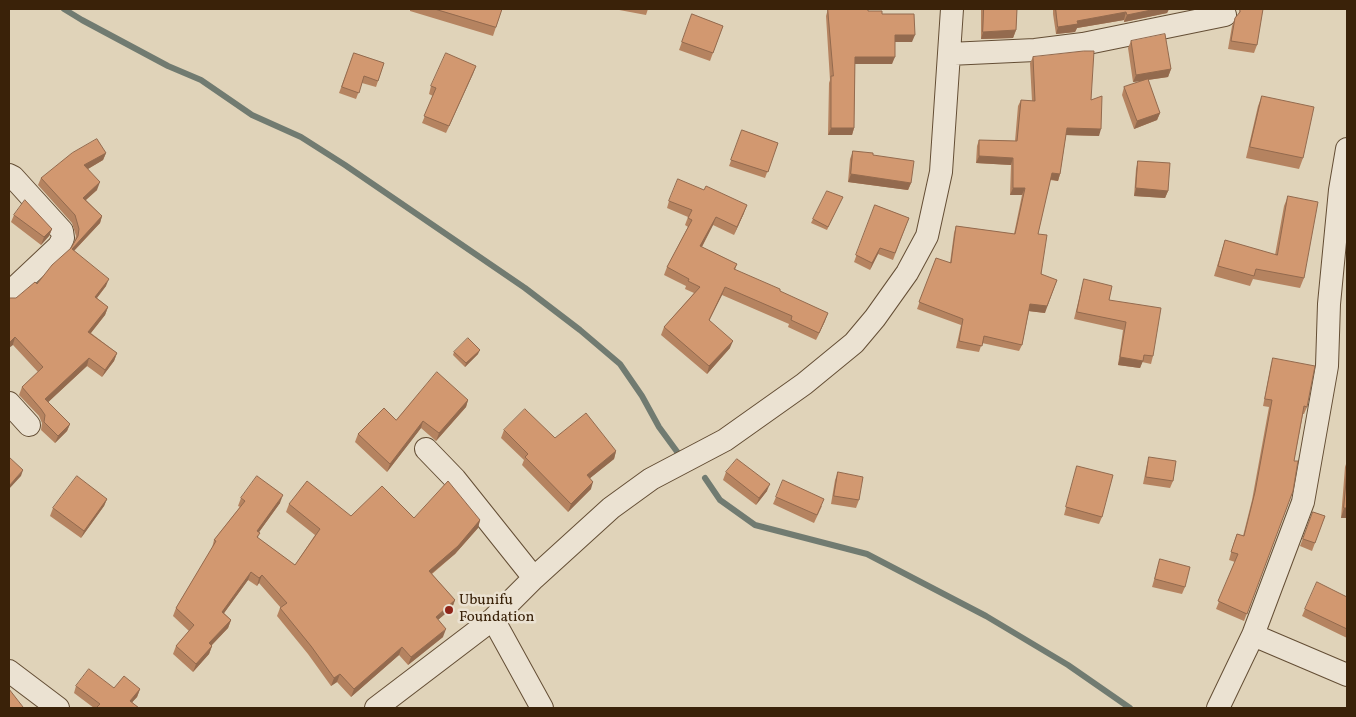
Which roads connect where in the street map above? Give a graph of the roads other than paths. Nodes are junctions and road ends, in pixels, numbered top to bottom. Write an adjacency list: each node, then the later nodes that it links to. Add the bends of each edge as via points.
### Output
1 (952, 9): 3 (street)
2 (1225, 15): 3 (street, via 1083,44)
3 (949, 54): 10 (street, via 940,172 927,236 908,273 875,318 854,343 804,384 725,440 651,479 611,508)
4 (1347, 149): 12 (street, via 1329,304 1327,366 1303,502)
5 (9, 175): 6 (street, via 62,231 63,238 59,246)
6 (9, 293)
7 (9, 403): 8 (street)
8 (29, 424)
9 (426, 449): 10 (street, via 456,479)
10 (534, 578): 11 (street)
11 (493, 619): 16 (street); 17 (street)
12 (1253, 635): 14 (street); 18 (street)
13 (9, 671): 15 (street)
14 (1347, 675)
15 (58, 708)
16 (376, 708)
17 (542, 708)
18 (1218, 708)

